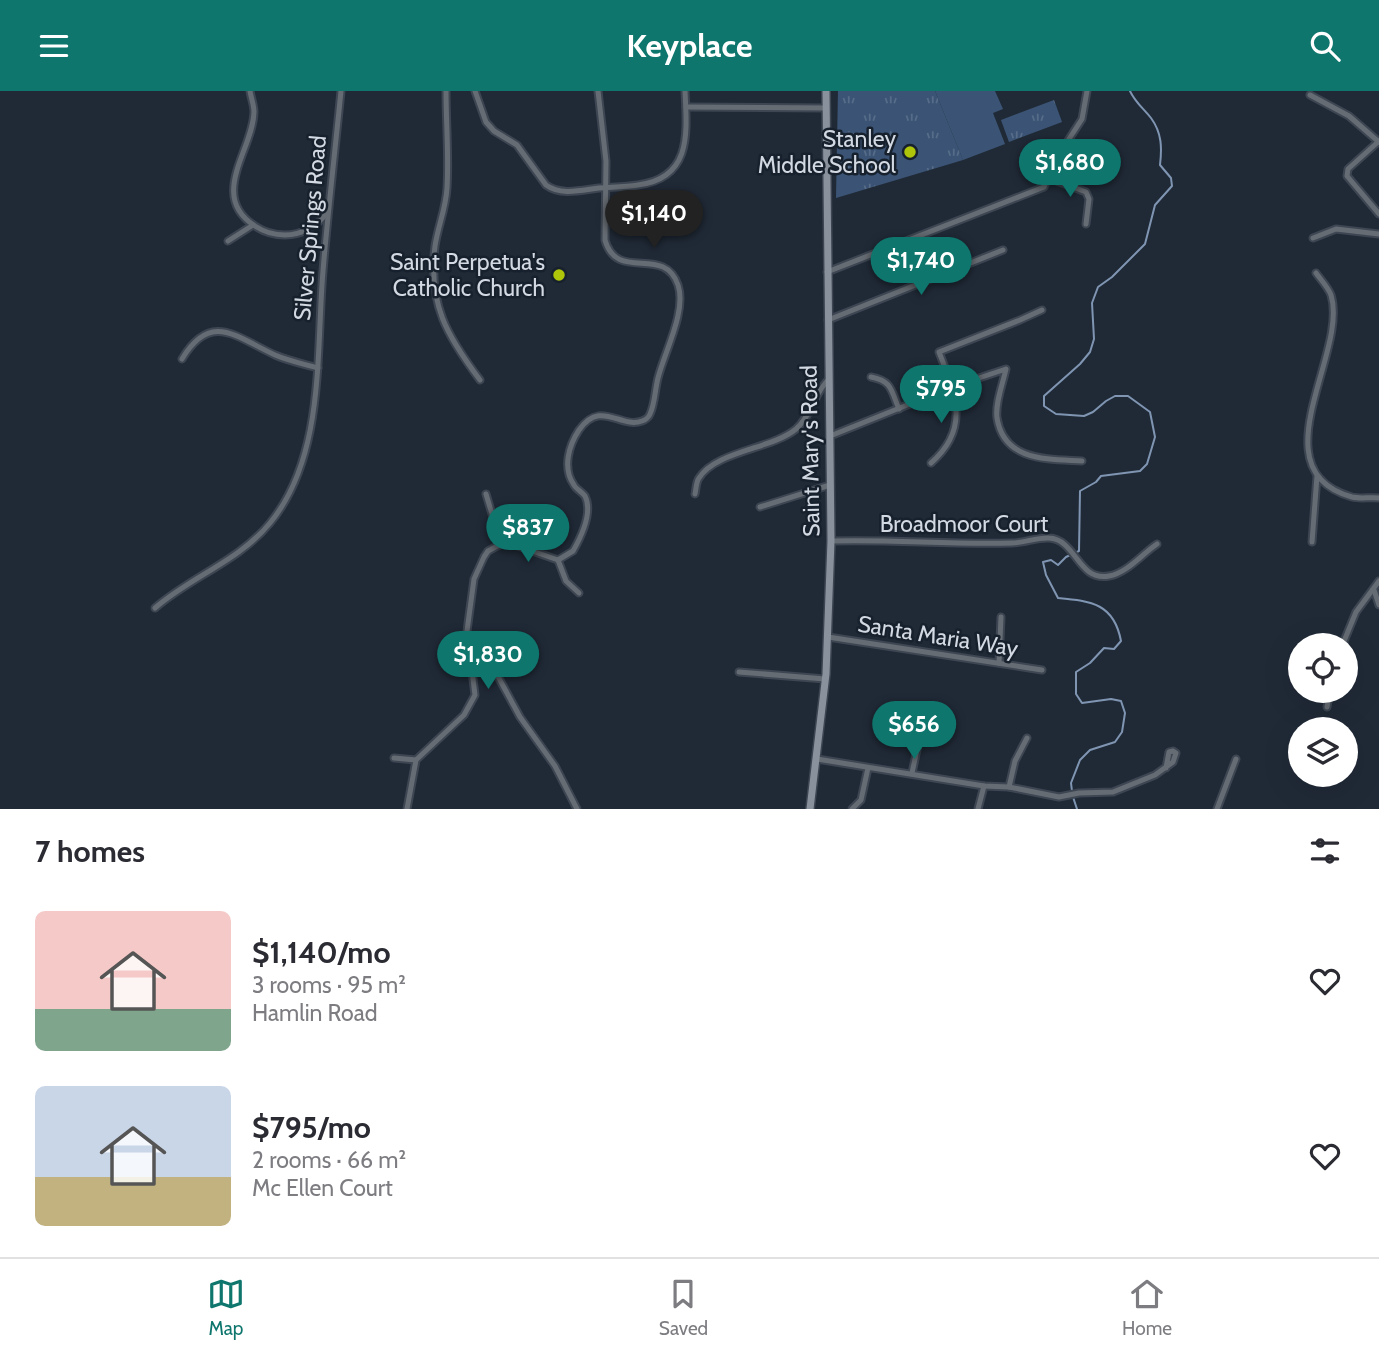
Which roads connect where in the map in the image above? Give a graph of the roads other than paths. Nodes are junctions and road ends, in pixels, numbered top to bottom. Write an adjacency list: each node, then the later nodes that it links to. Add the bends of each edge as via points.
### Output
1 (250, 91): 18 (street, via 254,116 233,182 233,196 244,219)
2 (341, 91): 15 (street, Silver Springs Road)
3 (446, 91): 31 (street, via 446,206 435,246 434,277 448,335)
4 (475, 91): 14 (street, via 486,122 527,155 546,185 559,191)
5 (598, 91): 14 (street)
6 (685, 91): 10 (street)
7 (826, 91): 11 (street, Saint Mary's Road)
8 (1087, 91): 13 (street, via 1082,119)
9 (1310, 95): 12 (street, via 1349,116)
10 (686, 107): 11 (street); 14 (street, via 685,146 672,169 651,183)
11 (825, 109): 23 (street, Saint Mary's Road)
12 (1379, 142): 16 (street, via 1346,176)
13 (1049, 178): 17 (street, via 1086,193); 23 (street, via 1034,192)
14 (606, 188): 47 (street, via 605,240 610,252 629,263 664,268 680,294 650,415 635,422 593,417 579,431 568,454 568,468 573,484 585,496 587,515 573,551)
15 (327, 212): 18 (street, via 312,227 287,235); 28 (street, Silver Springs Road)
16 (1379, 214)
17 (1086, 224)
18 (253, 225): 21 (street)
19 (1379, 234): 20 (street, via 1336,229)
20 (1313, 238)
21 (228, 241)
22 (1003, 250): 26 (street)
23 (827, 272): 26 (street, Saint Mary's Road)
24 (1316, 273): 37 (street, via 1331,295 1333,317 1308,430)
25 (1042, 310): 32 (street, via 939,352)
26 (828, 320): 30 (street, Saint Mary's Road)
27 (182, 359): 28 (street, via 198,337 221,332)
28 (318, 367): 52 (street, Silver Springs Road, via 299,470 284,504 236,556)
29 (871, 377): 33 (street, via 889,385)
30 (829, 379): 34 (street, Saint Mary's Road); 40 (street, via 794,431 711,466 698,479)
31 (480, 380)
32 (952, 387): 33 (street); 35 (street, via 1006,369 998,418 1008,443 1034,457); 36 (street, via 957,407 953,430 946,450)
33 (899, 409): 34 (street)
34 (830, 436): 38 (street, Saint Mary's Road)
35 (1082, 461)
36 (931, 463)
37 (1317, 476): 41 (street, via 1355,498); 44 (street)
38 (830, 485): 42 (street); 43 (street, Saint Mary's Road)
39 (486, 494): 45 (street)
40 (695, 494)
41 (1379, 498)
42 (760, 507)
43 (831, 541): 46 (street, Broadmoor Court, via 1013,543 1048,537 1068,548 1094,574 1110,576); 55 (street, Saint Mary's Road)
44 (1312, 542)
45 (501, 544): 47 (street); 56 (street, via 488,551 474,579 467,631)
46 (1157, 544)
47 (558, 560): 50 (street, via 566,581)
48 (1379, 581): 49 (street)
49 (1374, 590): 51 (street); 54 (street)
50 (579, 593)
51 (1379, 605)
52 (155, 608)
53 (1001, 617): 57 (street)
54 (1348, 633)
55 (828, 637): 57 (street, Santa Maria Way); 60 (street, Saint Mary's Road)
56 (471, 657): 68 (street, via 475,695 464,715); 75 (street, via 483,659 495,671)
57 (999, 663): 58 (street, Santa Maria Way)
58 (1042, 670)
59 (739, 672): 60 (street)
60 (825, 679): 66 (street, Saint Mary's Road)
61 (1328, 703): 62 (street)
62 (1327, 707)
63 (943, 722): 71 (street, via 921,731)
64 (1027, 738): 73 (street)
65 (394, 758): 68 (street)
66 (817, 759): 69 (street); 76 (street, Saint Mary's Road)
67 (1236, 759): 79 (street)
68 (416, 760): 74 (street)
69 (867, 768): 71 (street); 77 (street, via 861,800)
70 (1166, 768): 73 (street, via 1113,792 1059,797)
71 (912, 773): 72 (street)
72 (984, 786): 73 (street); 78 (street)
73 (1009, 787)
74 (407, 809)
75 (577, 809)
76 (810, 809)
77 (852, 809)
78 (978, 809)
79 (1217, 809)

